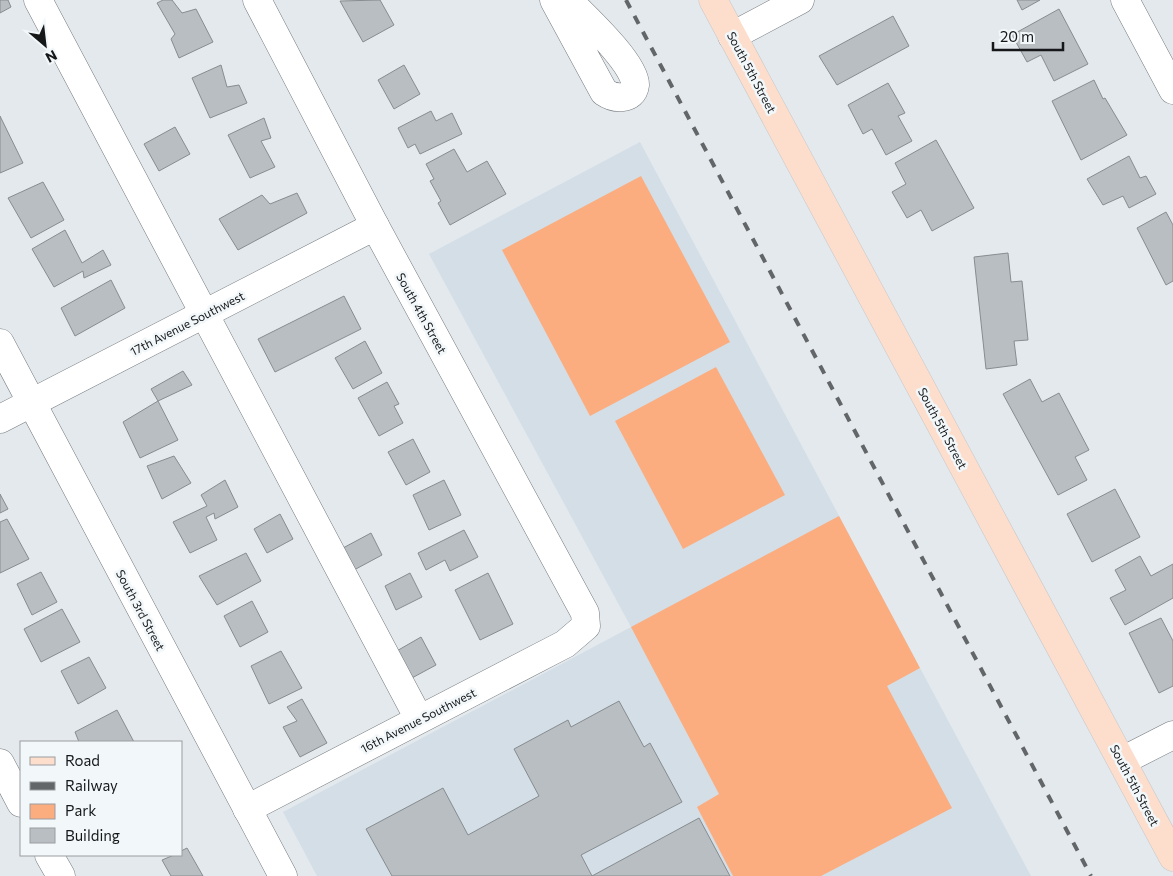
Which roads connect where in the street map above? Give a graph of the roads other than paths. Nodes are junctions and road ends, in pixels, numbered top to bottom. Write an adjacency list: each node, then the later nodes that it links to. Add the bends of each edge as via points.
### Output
1 (38, 0): 11 (street)
2 (256, 0): 10 (street, South 4th Street)
3 (554, 0): 4 (street, via 604,92 613,98 632,92 634,76 618,52)
4 (565, 0)
5 (713, 0): 8 (main road, South 5th Street)
6 (800, 0): 8 (street)
7 (1125, 0): 9 (street)
8 (732, 36): 18 (main road, South 5th Street)
9 (1173, 90)
10 (375, 226): 11 (street, 17th Avenue Southwest); 15 (street, South 4th Street, via 585,613)
11 (205, 314): 13 (street, 17th Avenue Southwest); 16 (street)
12 (0, 343): 13 (street, South 3rd Street)
13 (32, 403): 14 (street, 17th Avenue Southwest); 21 (street, South 3rd Street)
14 (0, 419)
15 (586, 626): 16 (street, 16th Avenue Southwest, via 565,644)
16 (419, 719): 21 (street, 16th Avenue Southwest)
17 (1173, 735): 18 (street)
18 (1122, 761): 23 (main road, South 5th Street)
19 (0, 763): 20 (street)
20 (20, 801)
21 (247, 809): 25 (street, South 3rd Street)
22 (50, 856): 24 (street)
23 (1173, 857)
24 (61, 876)
25 (283, 876)

